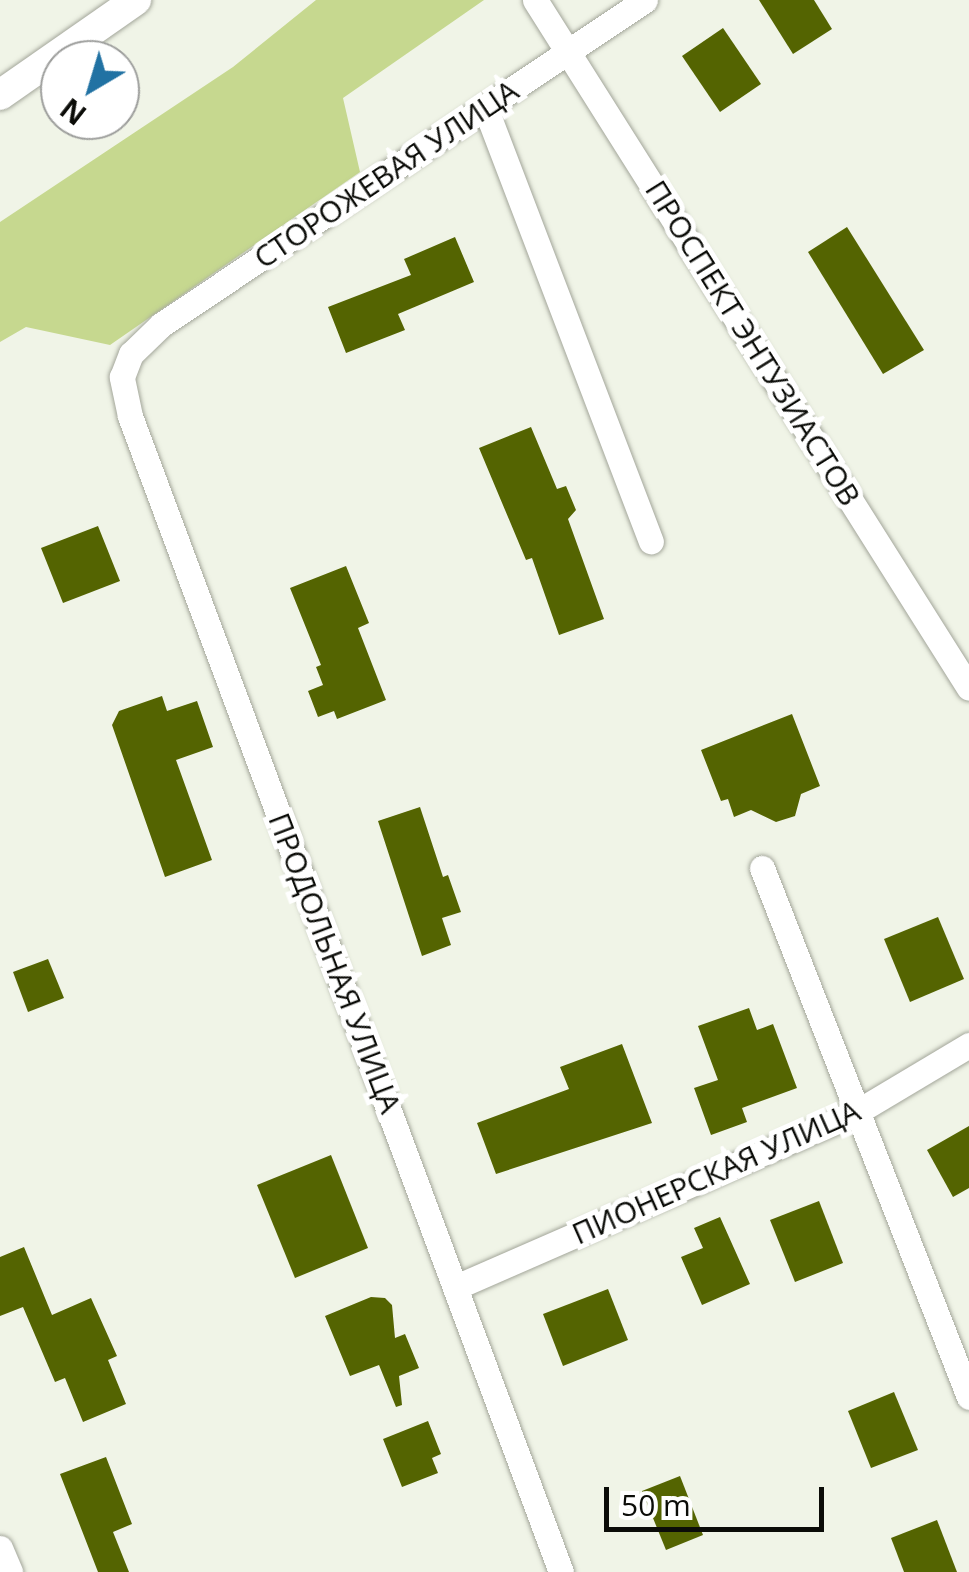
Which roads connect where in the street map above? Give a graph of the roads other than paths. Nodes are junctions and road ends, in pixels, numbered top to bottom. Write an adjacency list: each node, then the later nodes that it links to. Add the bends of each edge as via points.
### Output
1 (136, 0): 5 (street)
2 (535, 0): 4 (street, ПРОСПЕКТ ЭНТУЗИАСТОВ)
3 (644, 0): 4 (street, СТОРОЖЕВАЯ УЛИЦА)
4 (569, 50): 6 (street, СТОРОЖЕВАЯ УЛИЦА); 9 (street, ПРОСПЕКТ ЭНТУЗИАСТОВ)
5 (0, 94)
6 (485, 107): 7 (street, СТОРОЖЕВАЯ УЛИЦА, via 162,325); 8 (street)
7 (131, 354): 13 (street, ПРОДОЛЬНАЯ УЛИЦА, via 122,377 130,416)
8 (651, 542)
9 (969, 688)
10 (762, 868): 12 (street)
11 (969, 1045): 12 (street, ПИОНЕРСКАЯ УЛИЦА)
12 (855, 1113): 13 (street, ПИОНЕРСКАЯ УЛИЦА); 14 (street)
13 (456, 1287): 17 (street, ПРОДОЛЬНАЯ УЛИЦА)
14 (969, 1397)
15 (0, 1548): 16 (street)
16 (10, 1572)
17 (561, 1572)

